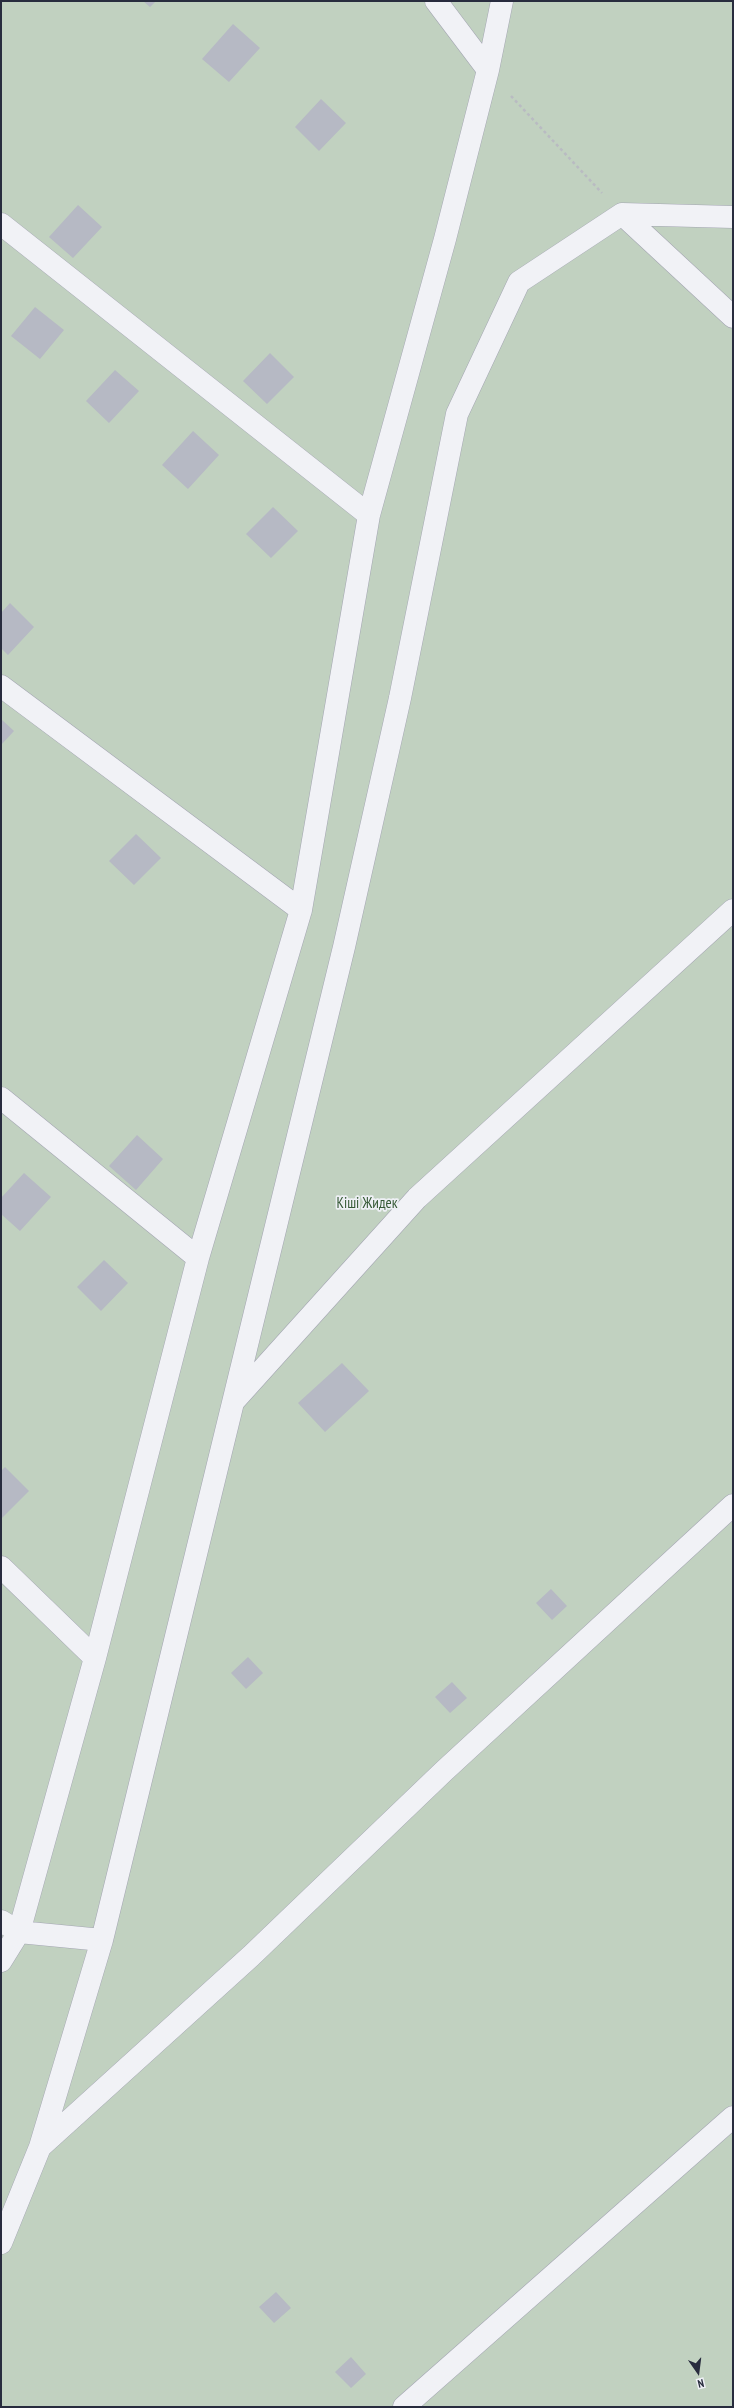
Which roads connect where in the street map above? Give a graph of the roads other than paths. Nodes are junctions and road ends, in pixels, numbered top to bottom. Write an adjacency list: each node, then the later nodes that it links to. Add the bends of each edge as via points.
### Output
1 (436, 1): 3 (street)
2 (502, 1): 3 (street)
3 (488, 70): 8 (street, via 445,239)
4 (622, 214): 5 (street); 7 (street); 14 (street, via 519,282 457,414 400,698 344,947)
5 (733, 217)
6 (1, 224): 8 (street)
7 (733, 317)
8 (369, 515): 10 (street)
9 (1, 686): 10 (street)
10 (301, 910): 13 (street)
11 (733, 910): 14 (street, via 417,1198)
12 (1, 1098): 13 (street)
13 (198, 1258): 17 (street)
14 (232, 1403): 20 (street)
15 (733, 1505): 23 (street, via 444,1771 251,1956)
16 (1, 1567): 17 (street)
17 (95, 1658): 19 (street)
18 (1, 1921): 19 (street)
19 (19, 1932): 20 (street); 21 (street)
20 (102, 1940): 23 (street)
21 (1, 1961)
22 (733, 2116): 25 (street)
23 (40, 2147): 24 (street)
24 (1, 2243)
25 (404, 2407)

